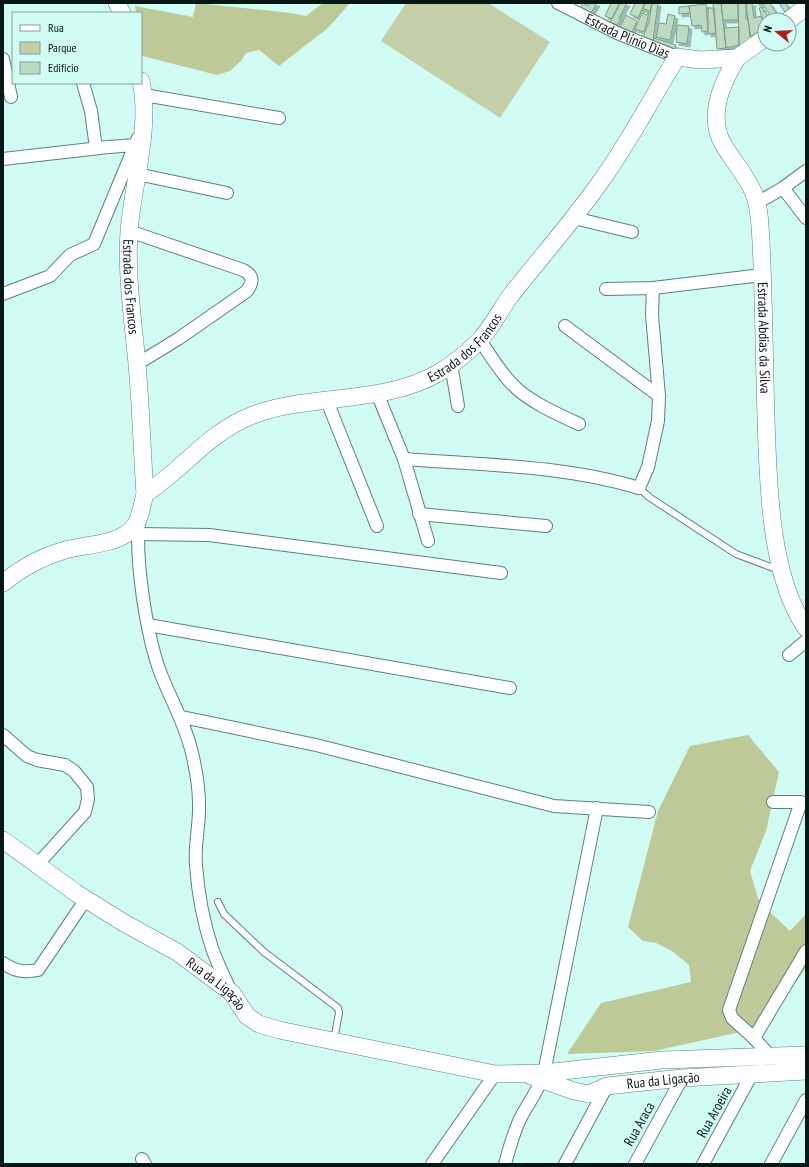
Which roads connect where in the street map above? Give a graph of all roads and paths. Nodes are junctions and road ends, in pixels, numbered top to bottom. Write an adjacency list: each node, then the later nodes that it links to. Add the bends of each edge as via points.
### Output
1 (117, 3): 4 (street)
2 (558, 3): 7 (street, Estrada Plínio Dias, via 617,33)
3 (806, 7): 5 (street)
4 (122, 12)
5 (797, 14)
6 (757, 44): 8 (street)
7 (677, 57): 8 (street, Estrada Plínio Dias, via 700,60); 23 (street, Estrada dos Francos, via 602,179)
8 (737, 58): 22 (street, Estrada Abdias da Silva, via 723,82 716,116 717,127 721,141 749,184)
9 (3, 60): 12 (street)
10 (83, 84): 16 (street, via 91,111 96,148)
11 (142, 88): 13 (street); 14 (street, Estrada dos Francos)
12 (11, 97)
13 (279, 118)
14 (142, 127): 15 (street); 19 (street, Estrada dos Francos)
15 (135, 145): 16 (street); 30 (street, via 94,244 70,255 50,276)
16 (100, 148): 17 (street)
17 (3, 159)
18 (806, 171): 20 (street)
19 (136, 174): 21 (street); 25 (street, Estrada dos Francos)
20 (783, 188): 22 (street); 24 (street)
21 (227, 193)
22 (757, 203): 27 (street, Estrada Abdias da Silva)
23 (574, 218): 26 (street); 32 (street, Estrada dos Francos, via 510,297)
24 (806, 218)
25 (129, 231): 33 (street, Estrada dos Francos, via 129,296); 33 (street, via 243,270 249,273 252,279 247,291)
26 (632, 232)
27 (762, 275): 28 (street); 48 (street, Estrada Abdias da Silva, via 769,488)
28 (653, 288): 29 (street); 36 (street, via 652,315)
29 (606, 289)
30 (3, 294)
31 (565, 326): 36 (street)
32 (480, 340): 34 (street, Estrada dos Francos); 39 (street, via 514,386 556,414)
33 (137, 364): 42 (street, Estrada dos Francos)
34 (451, 364): 35 (street, Estrada dos Francos, via 424,380); 38 (street)
35 (377, 393): 37 (street, Estrada dos Francos); 40 (street)
36 (659, 396): 41 (street, via 653,450)
37 (327, 401): 42 (street, Estrada dos Francos, via 278,408 232,425 209,439); 45 (street)
38 (458, 406)
39 (579, 424)
40 (404, 459): 41 (street, via 556,472 604,478); 43 (street)
41 (639, 488): 48 (lane, via 736,554)
42 (145, 494): 44 (street, Estrada dos Francos)
43 (419, 514): 46 (street); 47 (street)
44 (138, 526): 49 (street); 50 (street, Estrada dos Francos, via 115,539 61,551 17,571); 51 (street)
45 (376, 526)
46 (546, 526)
47 (428, 541)
48 (782, 571): 52 (street, Estrada Abdias da Silva, via 791,600)
49 (501, 573)
50 (4, 580)
51 (148, 624): 55 (street); 56 (street, via 159,669)
52 (806, 628)
53 (806, 641): 54 (street)
54 (789, 655)
55 (510, 688)
56 (182, 717): 60 (street, via 316,745 554,806); 68 (street, via 192,753 200,804 196,863 201,906 212,948)
57 (3, 735): 63 (street, via 27,756 65,765 74,771 87,787 85,812)
58 (773, 802): 59 (street)
59 (803, 802): 69 (street, via 729,1010 732,1018)
60 (597, 808): 61 (street); 76 (street)
61 (649, 812)
62 (3, 840): 63 (street, Rua da Ligação)
63 (37, 865): 64 (street, Rua da Ligação)
64 (86, 898): 67 (street, via 38,970 14,970); 68 (street, Rua da Ligação, via 177,952)
65 (218, 902): 70 (lane, via 224,914 264,952 338,1008)
66 (806, 950): 69 (street)
67 (3, 963)
68 (232, 993): 70 (street, Rua da Ligação, via 247,1016 259,1024)
69 (754, 1038): 72 (street)
70 (333, 1041): 74 (street, Rua da Ligação)
71 (806, 1055): 72 (street, Rua da Ligação)
72 (770, 1056): 76 (street, Rua da Ligação, via 662,1060)
73 (806, 1071): 75 (street, Rua da Ligação)
74 (495, 1074): 76 (street, Rua da Ligação); 80 (street)
75 (752, 1074): 77 (street, Rua da Ligação); 84 (street, Rua Aroeira)
76 (543, 1077): 78 (street, Rua da Ligação, via 582,1094 589,1094); 81 (street, via 520,1119)
77 (682, 1078): 78 (street, Rua da Ligação); 83 (street, Rua Araca)
78 (607, 1086): 82 (street)
79 (806, 1100): 85 (street)
80 (432, 1164)
81 (505, 1164)
82 (566, 1164)
83 (634, 1164)
84 (703, 1164)
85 (771, 1164)

